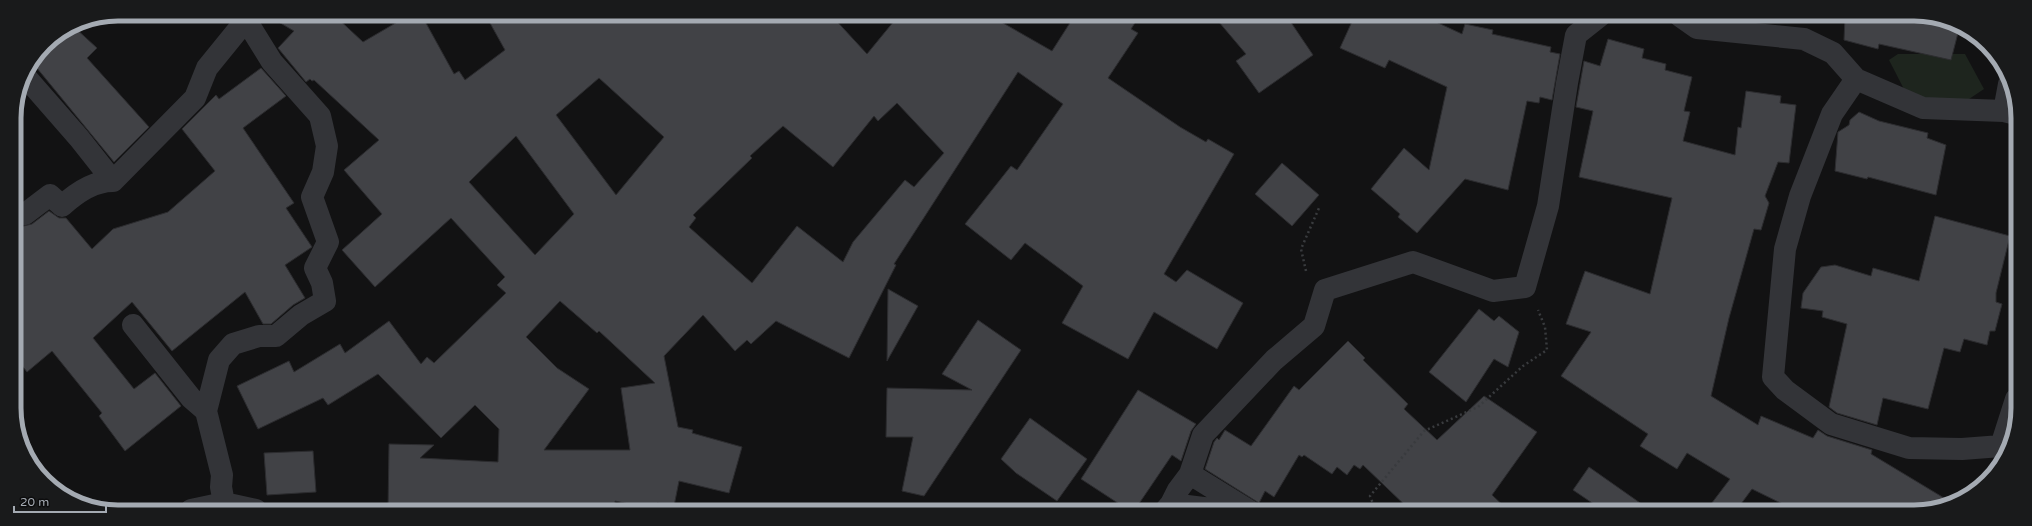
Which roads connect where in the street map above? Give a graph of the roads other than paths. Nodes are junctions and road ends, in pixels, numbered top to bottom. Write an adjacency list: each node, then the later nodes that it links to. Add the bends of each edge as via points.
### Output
1 (243, 21): 9 (street, via 207,68 195,98)
2 (248, 21): 12 (street, via 272,62 320,116 327,146 323,172 312,197 328,242 315,268 326,301 301,315 276,336 259,336 233,344 219,360)
3 (1594, 21): 14 (street, via 1576,35 1566,83 1548,206 1525,287 1493,291 1413,262 1325,290 1314,326 1274,360 1203,435)
4 (1688, 21): 5 (street, via 1698,28 1804,39 1833,53)
5 (1856, 79): 8 (street, via 1923,108); 13 (street, via 1832,114 1800,196 1785,248 1773,377 1784,390 1830,424 1909,448)
6 (29, 80): 9 (street)
7 (2009, 99): 8 (street)
8 (2010, 113)
9 (113, 181): 10 (street, via 102,181 73,196 62,206 50,195)
10 (21, 214)
11 (133, 324): 12 (street, via 191,398)
12 (206, 411): 15 (street, via 222,475)
13 (2003, 447)
14 (1190, 474): 18 (street); 19 (street)
15 (224, 503): 16 (street); 17 (street)
16 (215, 505)
17 (233, 505)
18 (1170, 505)
19 (1240, 505)

